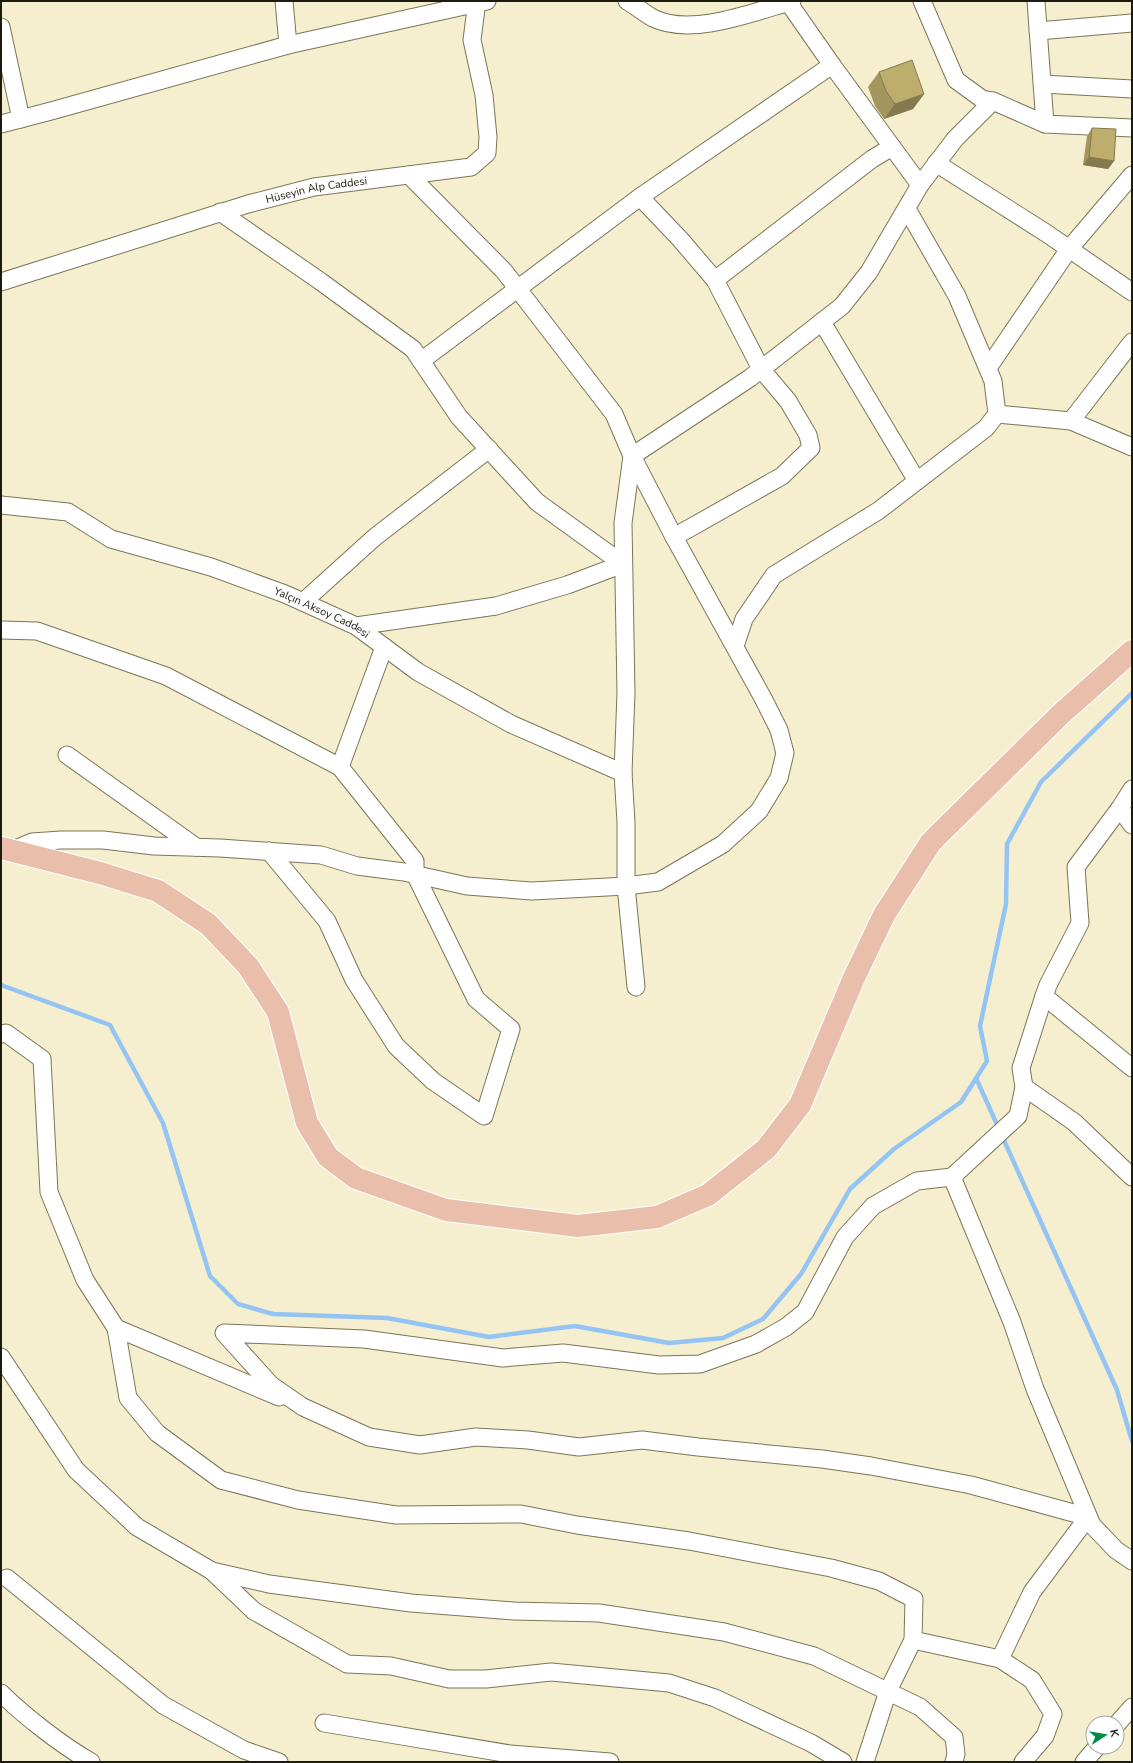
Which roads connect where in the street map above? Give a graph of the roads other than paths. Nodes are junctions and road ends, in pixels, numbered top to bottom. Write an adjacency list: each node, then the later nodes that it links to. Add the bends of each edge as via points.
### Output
1 (284, 1): 10 (street)
2 (627, 1): 6 (street, via 654,18 684,26 723,21)
3 (922, 1): 14 (street, via 956,80 982,99)
4 (1036, 1): 9 (street)
5 (480, 2): 10 (street); 22 (street, Hüseyin Alp Caddesi, via 472,40 484,95 487,153 472,167)
6 (790, 2): 11 (street)
7 (1132, 23): 9 (street)
8 (1, 27): 15 (street)
9 (1038, 32): 12 (street)
10 (288, 45): 15 (street)
11 (832, 65): 19 (street); 24 (street)
12 (1043, 84): 13 (street); 17 (street)
13 (1132, 89)
14 (993, 101): 17 (street); 20 (street, via 954,139)
15 (21, 119): 16 (street)
16 (1, 124)
17 (1045, 124): 18 (street)
18 (1132, 128)
19 (892, 146): 23 (street); 28 (street)
20 (936, 164): 23 (street); 27 (street)
21 (1132, 175): 27 (street)
22 (409, 176): 26 (street, Hüseyin Alp Caddesi, via 314,187); 30 (street, via 504,271)
23 (920, 185): 25 (street)
24 (640, 197): 28 (street, via 680,238); 30 (street)
25 (907, 209): 32 (street, via 869,272 842,306); 35 (street, via 956,296)
26 (220, 212): 29 (street, Hüseyin Alp Caddesi); 34 (street, via 413,349)
27 (1069, 249): 31 (street); 35 (street)
28 (715, 280): 36 (street)
29 (1, 282)
30 (517, 289): 34 (street); 41 (street, via 614,414)
31 (1132, 292)
32 (822, 322): 36 (street); 42 (street)
33 (1132, 342): 38 (street)
34 (421, 361): 40 (street, via 459,417)
35 (988, 368): 37 (street, via 993,381)
36 (761, 369): 41 (street); 44 (street, via 788,401 808,435 811,448 782,476)
37 (997, 414): 38 (street); 42 (street, via 986,428)
38 (1071, 421): 39 (street)
39 (1132, 447)
40 (489, 449): 45 (street, via 537,502); 46 (street, via 375,538)
41 (632, 456): 44 (street); 45 (street, via 623,522)
42 (917, 481): 49 (street, via 878,512 774,575 744,619)
43 (1, 505): 46 (street, Yalçın Aksoy Caddesi, via 68,512 111,539 212,567)
44 (674, 537): 49 (street)
45 (623, 564): 47 (street, via 567,585 496,606); 54 (street, via 626,693)
46 (302, 602): 47 (street, Yalçın Aksoy Caddesi)
47 (356, 626): 50 (street, Yalçın Aksoy Caddesi)
48 (1, 630): 53 (street, via 37,632 166,676)
49 (734, 646): 62 (street, via 778,730 785,753 779,778 758,811 723,844 658,882)
50 (384, 647): 53 (street); 54 (street, Yalçın Aksoy Caddesi, via 418,672 511,724)
51 (1132, 651): 59 (main road, via 1061,714 932,842 884,915 853,980 800,1105 766,1149 708,1195 657,1217 578,1226 446,1210 356,1178 328,1157 307,1123 278,1012 248,966 208,924 158,891)
52 (67, 755): 58 (street)
53 (340, 767): 61 (street, via 415,861)
54 (623, 773): 62 (street)
55 (1132, 789): 56 (street)
56 (1120, 808): 57 (street); 64 (street, via 1076,867 1080,923)
57 (1132, 826)
58 (196, 847): 59 (street, via 154,846 103,840 61,840 32,842); 60 (street)
59 (7, 849)
60 (269, 851): 61 (street, via 321,855 357,866); 61 (street, via 327,921 354,980 396,1046 433,1082 484,1116 511,1029 476,999)
61 (415, 874): 62 (street, via 467,886 532,891)
62 (626, 886): 63 (street)
63 (636, 987)
64 (1044, 996): 66 (street); 67 (street, via 1021,1068)
65 (1, 1034): 70 (street, via 6,1033 42,1059 49,1192 85,1280)
66 (1132, 1068)
67 (1024, 1087): 68 (street, via 1074,1122); 69 (street, via 1018,1116)
68 (1132, 1176)
69 (952, 1177): 72 (street, via 917,1181 873,1206 845,1237 805,1312 786,1327 756,1344 700,1364 659,1365 563,1353 503,1358 364,1340 224,1333 271,1385); 73 (street)
70 (116, 1328): 72 (street); 77 (street, via 128,1398 158,1433 221,1480 298,1500 388,1513 521,1514 689,1541 831,1568 878,1581 914,1599)
71 (1, 1357): 75 (street, via 76,1470 137,1527)
72 (302, 1407): 73 (street, via 369,1437 420,1445 476,1437 528,1440 579,1447 642,1440 822,1458 971,1485)
73 (1088, 1517): 74 (street, via 1092,1525 1116,1550); 78 (street, via 1032,1592)
74 (1132, 1561)
75 (212, 1570): 79 (street, via 269,1584 411,1603 514,1611 599,1613 724,1632 814,1656); 87 (street, via 254,1611 347,1664 391,1666 449,1679 486,1679 551,1672 669,1683 715,1698 811,1743)
76 (7, 1578): 85 (street, via 163,1705 244,1750)
77 (913, 1640): 78 (street); 79 (street)
78 (1000, 1659): 90 (street, via 1032,1680 1053,1714 1045,1736)
79 (888, 1692): 88 (street); 89 (street, via 920,1707 954,1737)
80 (1, 1693): 84 (street, via 78,1755)
81 (1132, 1707): 82 (street)
82 (1125, 1715)
83 (324, 1723): 86 (street, via 510,1754)
84 (91, 1762)
85 (280, 1762)
86 (610, 1762)
87 (843, 1762)
88 (864, 1762)
89 (954, 1762)
90 (1023, 1762)

